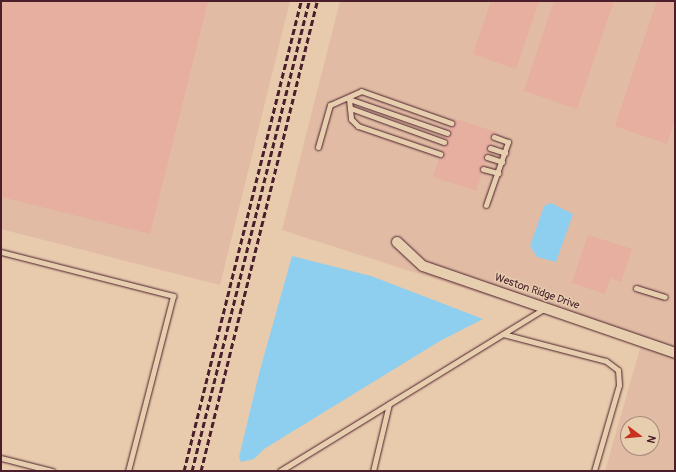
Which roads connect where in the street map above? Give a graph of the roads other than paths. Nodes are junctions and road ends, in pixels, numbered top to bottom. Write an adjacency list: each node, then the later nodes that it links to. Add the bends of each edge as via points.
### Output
1 (349, 99): 2 (lane); 3 (lane, via 361,91); 4 (lane); 7 (lane, via 330,105)
2 (350, 108): 6 (lane); 10 (lane, via 351,119 358,126)
3 (451, 123)
4 (447, 133)
5 (494, 137): 9 (lane, via 508,142)
6 (444, 142)
7 (318, 147)
8 (490, 148): 9 (lane)
9 (505, 153): 12 (lane)
10 (440, 154)
11 (487, 157): 12 (lane)
12 (502, 162): 14 (lane)
13 (483, 169): 14 (lane)
14 (498, 173): 15 (lane)
15 (486, 205)
16 (397, 242): 20 (street, Weston Ridge Drive, via 423,266)
17 (1, 252): 26 (lane, via 173,296)
18 (636, 288): 19 (lane)
19 (665, 297)
20 (545, 307): 21 (lane); 22 (street, Weston Ridge Drive)
21 (503, 334): 23 (lane); 29 (lane, via 606,361 618,370 619,385)
22 (675, 353)
23 (389, 404): 27 (lane); 28 (lane)
24 (1, 458): 25 (lane)
25 (52, 471)
26 (128, 471)
27 (280, 471)
28 (373, 471)
29 (594, 471)

